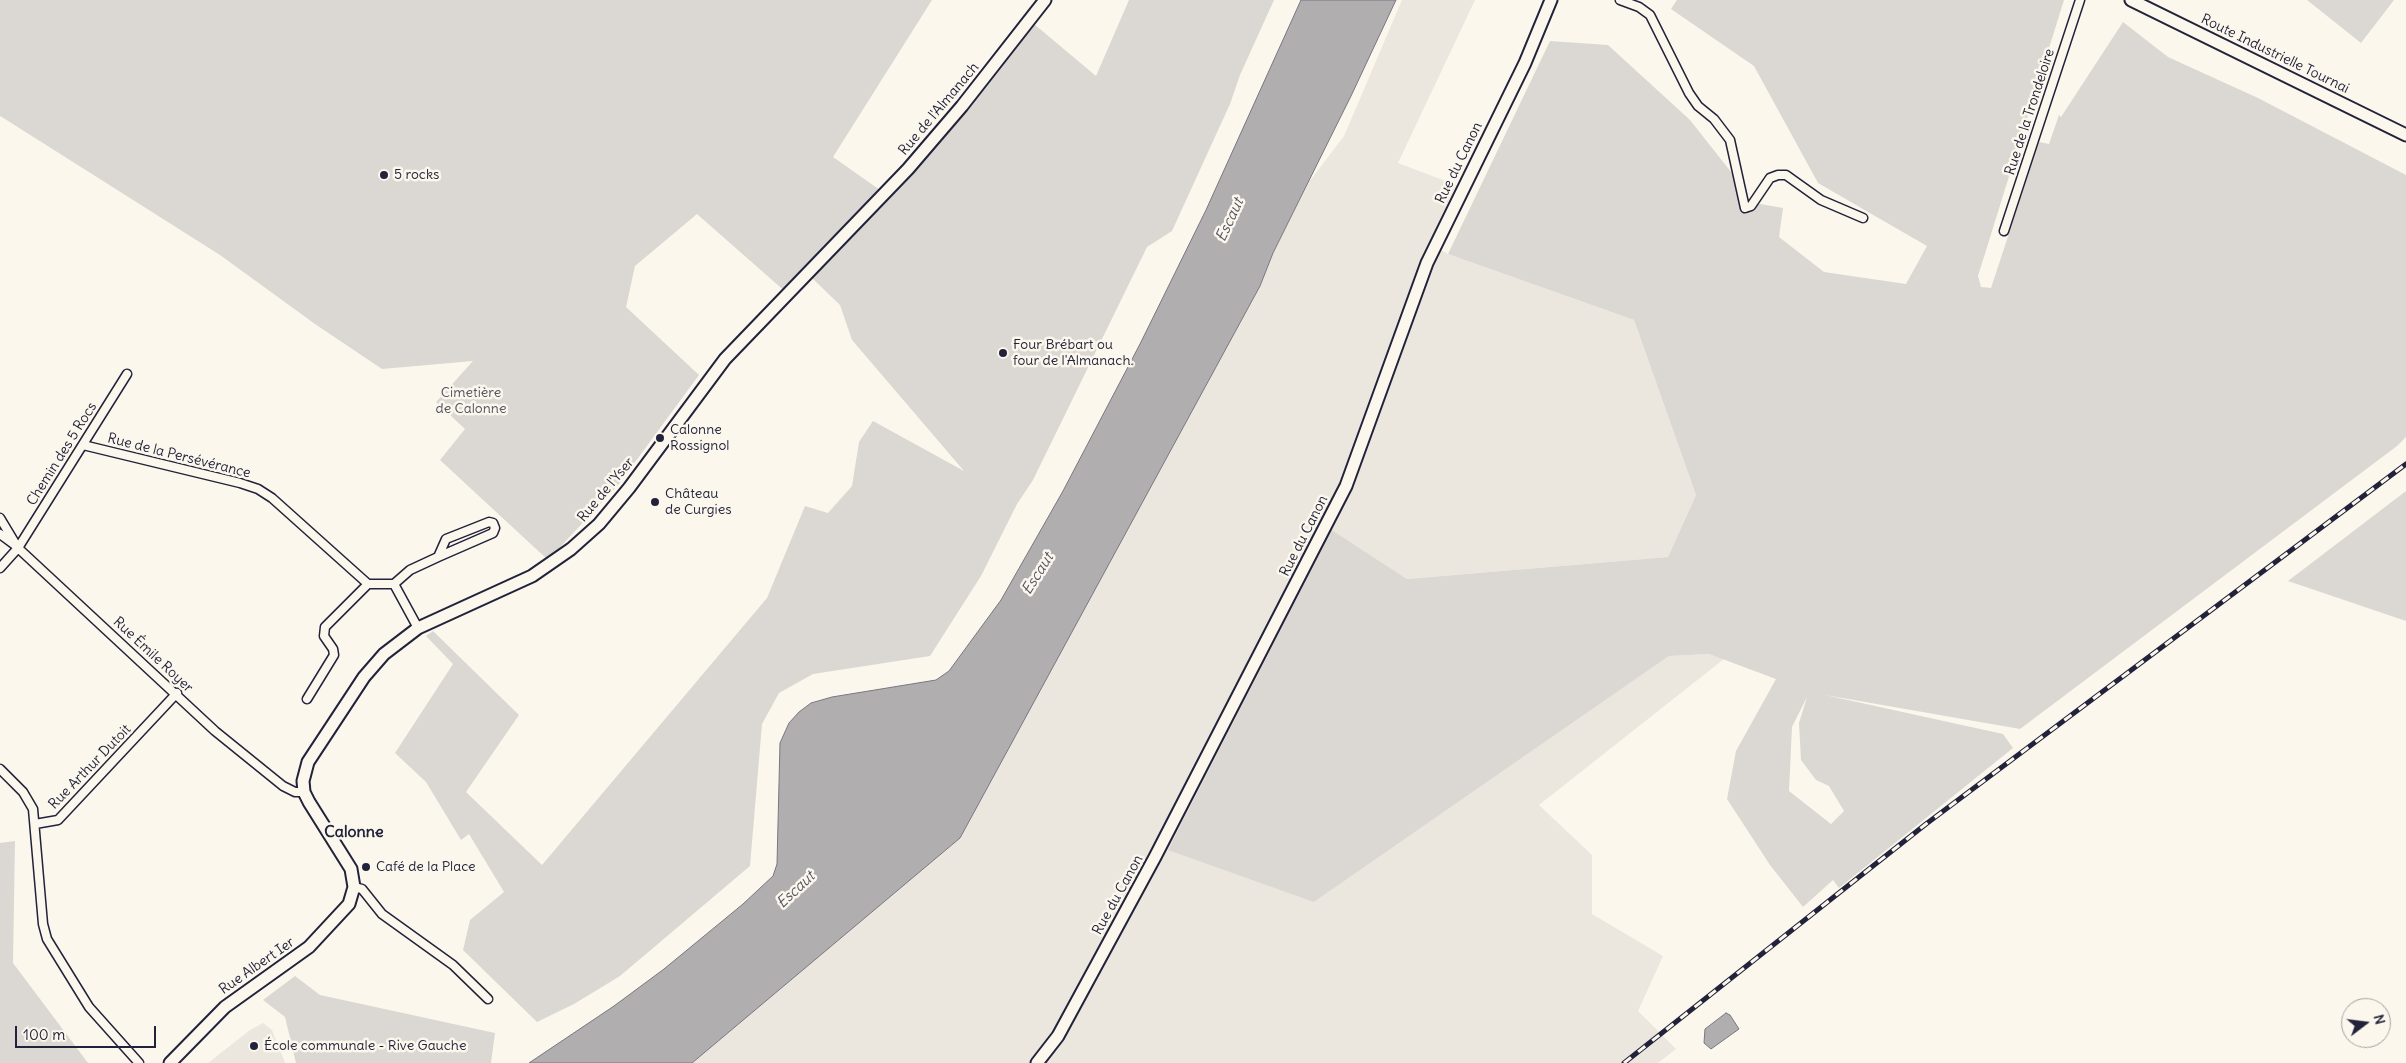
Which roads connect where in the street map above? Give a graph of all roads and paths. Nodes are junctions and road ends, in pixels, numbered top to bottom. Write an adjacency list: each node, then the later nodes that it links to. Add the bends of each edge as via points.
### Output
1 (1045, 0): 8 (main road, Rue de l'Almanach, via 962,106)
2 (1551, 0): 29 (main road, Rue du Canon, via 1525,63 1427,263 1346,486 1155,857 1058,1036)
3 (1620, 0): 7 (street, via 1650,15 1689,93 1730,140 1745,208 1751,206 1770,178 1786,175 1821,200)
4 (2080, 0): 9 (street, Rue de la Trondeloire)
5 (2131, 0): 6 (main road, Route Industrielle Tournai)
6 (2406, 135)
7 (1863, 218)
8 (850, 230): 19 (main road, Rue de l'Yser, via 726,359 629,488 588,534 532,576)
9 (2004, 231)
10 (127, 374): 11 (street, Chemin des 5 Rocs)
11 (83, 446): 14 (street, Chemin des 5 Rocs); 17 (street, Rue de la Persévérance, via 258,489)
12 (0, 518): 14 (street, Rue Émile Royer)
13 (0, 534): 14 (street)
14 (18, 548): 16 (street, Chemin des 5 Rocs); 20 (street, Rue Émile Royer)
15 (438, 557): 15 (street, via 493,533 493,523 446,540); 18 (street, via 410,570)
16 (0, 568)
17 (368, 584): 18 (street); 21 (street, via 325,626 324,636 334,656)
18 (394, 584): 19 (street)
19 (418, 628): 23 (main road, Rue de l'Yser, via 384,654 364,677 308,762 302,781)
20 (177, 693): 23 (street, Rue Émile Royer, via 215,731 283,786); 24 (street, Rue Arthur Dutoit, via 58,820)
21 (307, 699)
22 (0, 769): 24 (street, via 23,792 33,809)
23 (304, 792): 25 (main road, via 347,860)
24 (35, 824): 27 (street, via 47,939 89,1007)
25 (354, 887): 26 (street, via 362,889 382,914 452,965); 28 (main road, Rue Albert Ier, via 343,912 309,947 225,1007)
26 (488, 999)
27 (139, 1063)
28 (170, 1063)
29 (1037, 1063)

